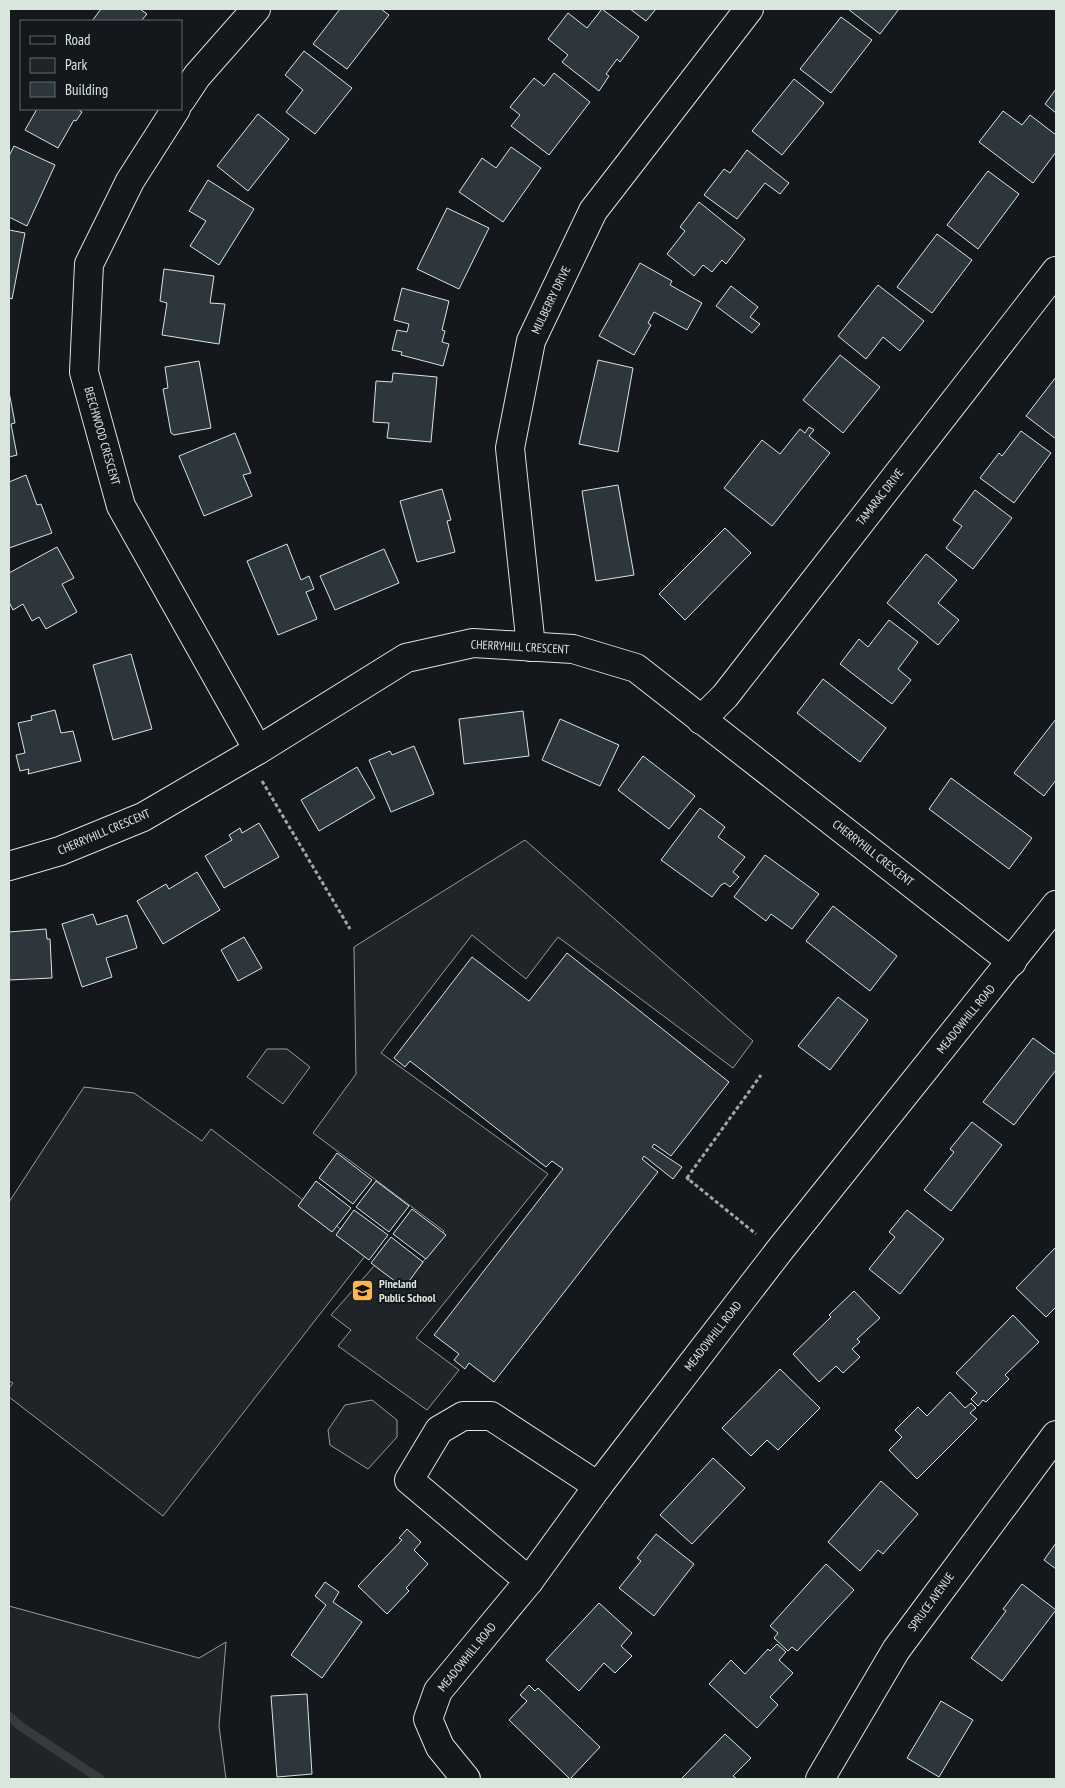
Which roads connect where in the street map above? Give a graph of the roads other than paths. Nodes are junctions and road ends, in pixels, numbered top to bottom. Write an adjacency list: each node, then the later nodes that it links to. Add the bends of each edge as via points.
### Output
1 (256, 9): 3 (street, via 197,76)
2 (749, 9): 6 (street, MULBERRY DRIVE, via 593,211 531,342 510,448)
3 (182, 98)
4 (175, 110): 8 (street, BEECHWOOD CRESCENT, via 130,181 89,264 84,372 121,506)
5 (1056, 271): 7 (street, TAMARAC DRIVE, via 725,696)
6 (531, 646): 7 (street, CHERRYHILL CRESCENT, via 573,649 636,668); 8 (street, CHERRYHILL CRESCENT, via 473,643 406,658)
7 (701, 720): 11 (street, CHERRYHILL CRESCENT)
8 (252, 753): 9 (street, CHERRYHILL CRESCENT, via 143,817 60,851)
9 (9, 866)
10 (1056, 905): 11 (street, MEADOWHILL ROAD)
11 (1012, 962): 13 (street, MEADOWHILL ROAD, via 779,1251)
12 (1056, 1435): 16 (street, SPRUCE AVENUE, via 896,1650)
13 (598, 1486): 14 (street, MEADOWHILL ROAD); 14 (street, via 491,1416 463,1416 439,1430 409,1480)
14 (529, 1581): 15 (street, MEADOWHILL ROAD, via 438,1691 428,1719 440,1747)
15 (466, 1779)
16 (820, 1779)

